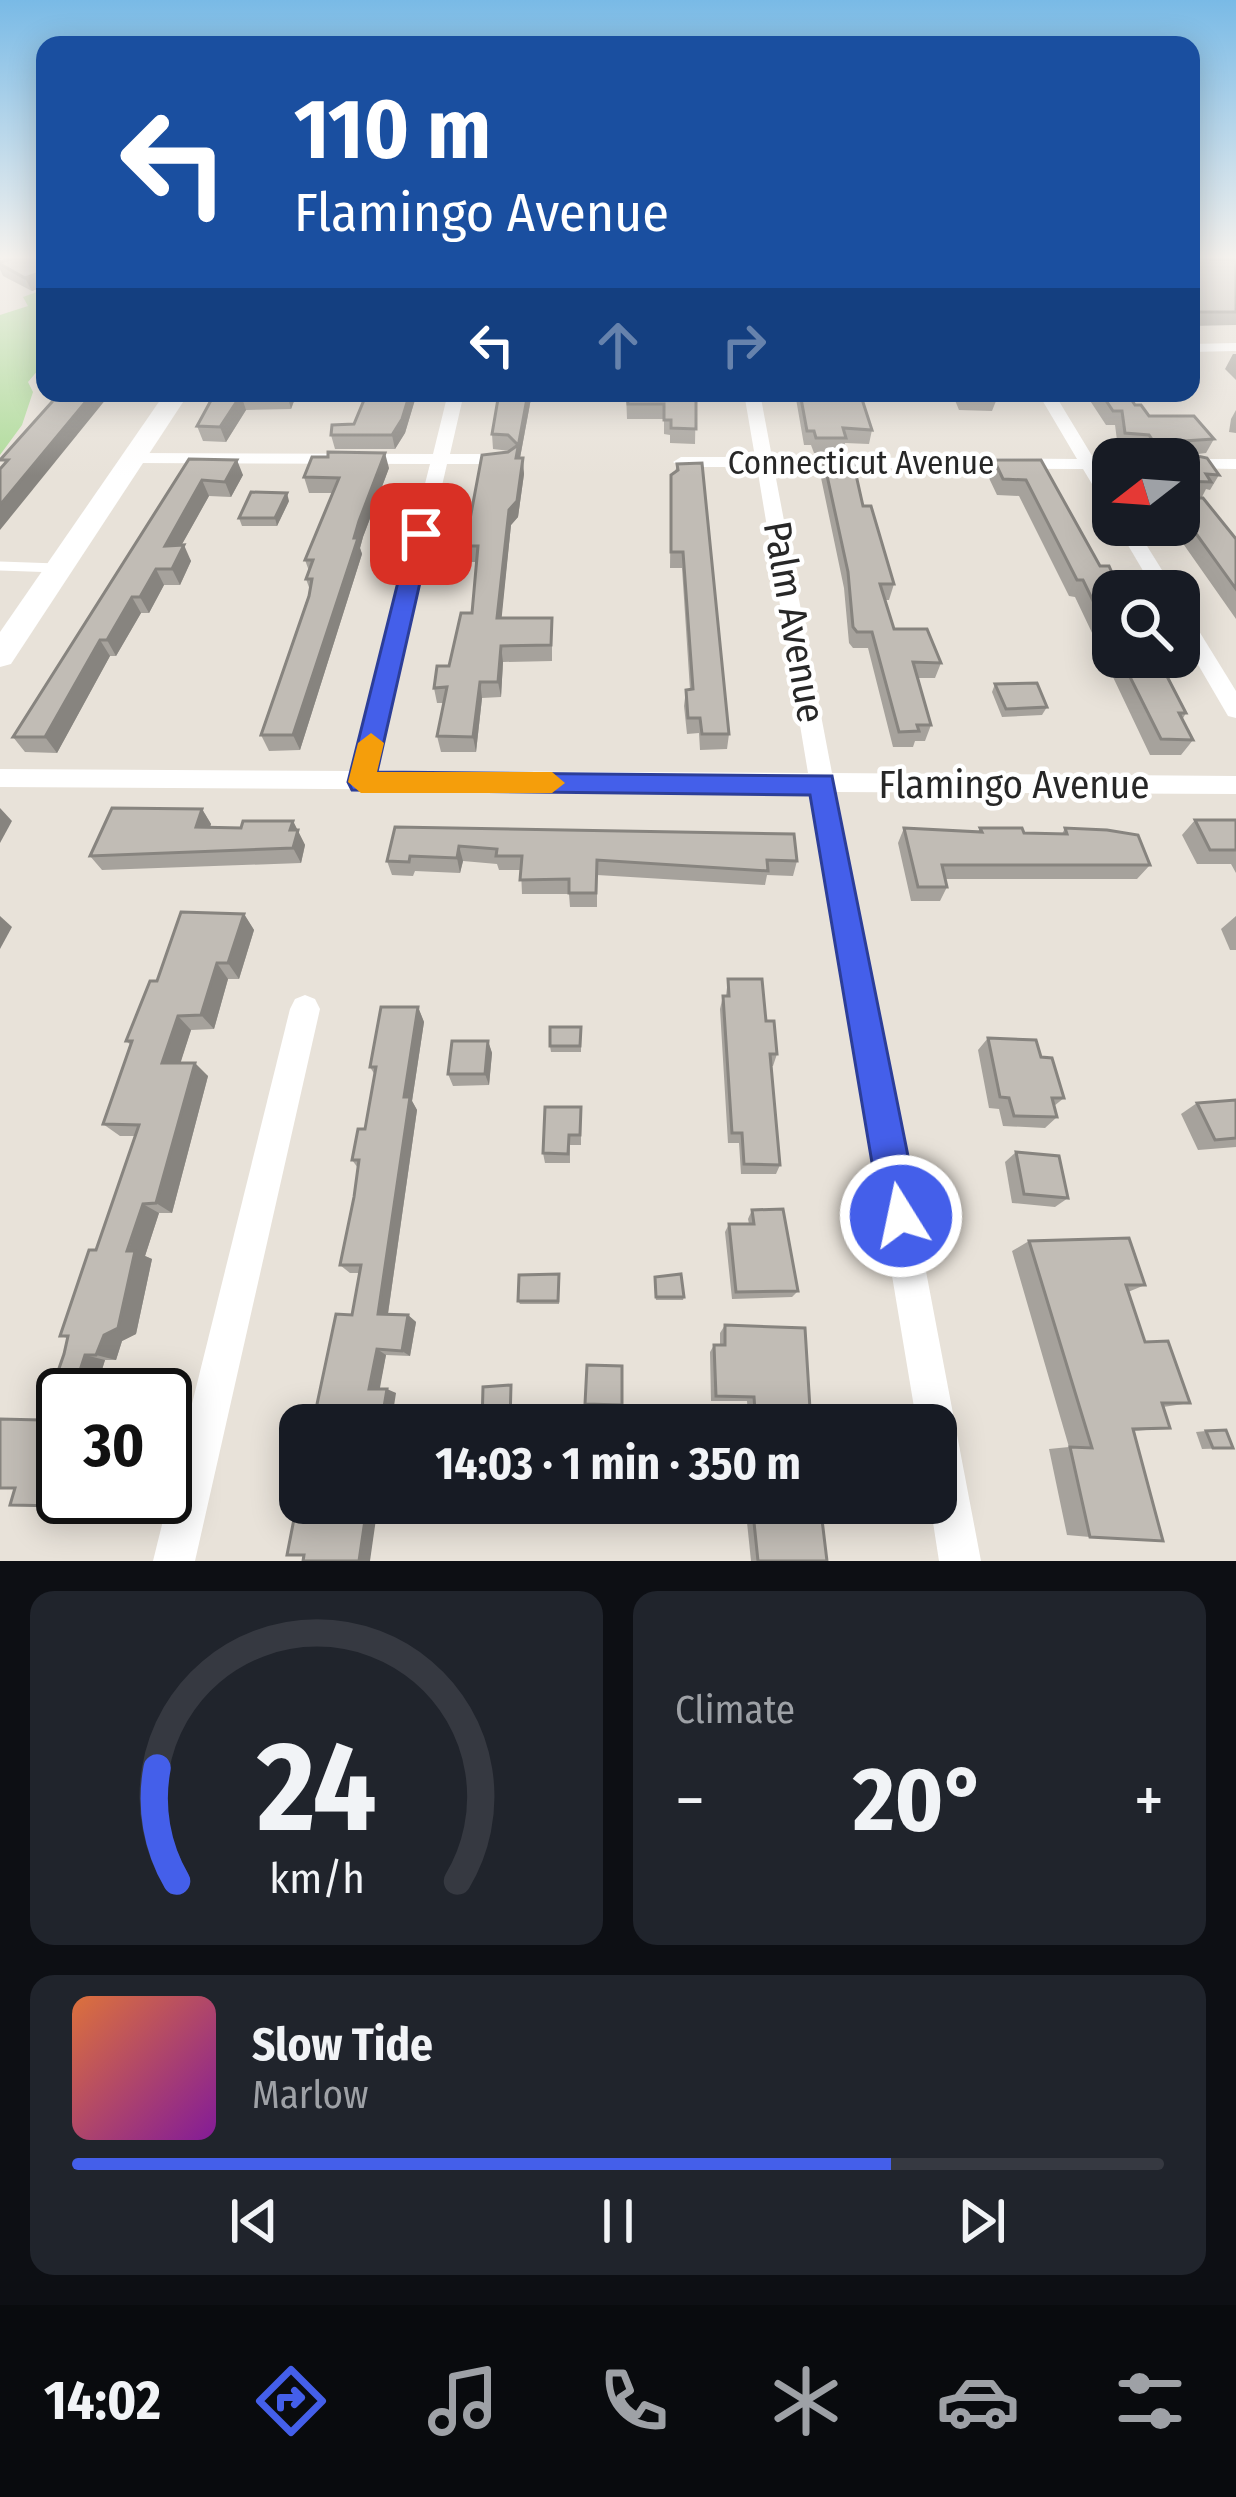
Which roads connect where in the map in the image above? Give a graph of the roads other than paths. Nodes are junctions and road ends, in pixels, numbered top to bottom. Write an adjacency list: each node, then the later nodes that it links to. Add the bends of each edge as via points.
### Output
1 (1236, 347): 2 (street)
2 (1200, 348)
3 (171, 402): 7 (street)
4 (454, 402): 8 (street)
5 (754, 402): 12 (street, Palm Avenue)
6 (1051, 402): 13 (street)
7 (134, 458): 8 (street); 17 (street)
8 (440, 459): 9 (street); 22 (street)
9 (507, 459)
10 (681, 462): 12 (street, Connecticut Avenue)
11 (1200, 463): 14 (street)
12 (766, 464): 13 (street, Connecticut Avenue); 23 (street, Palm Avenue)
13 (1089, 464): 15 (street)
14 (1236, 464)
15 (1092, 469)
16 (0, 566): 17 (lane)
17 (58, 568): 19 (street)
18 (1200, 650): 20 (street)
19 (0, 656)
20 (1236, 710)
21 (0, 778): 22 (street, Flamingo Avenue)
22 (361, 782): 23 (street, Flamingo Avenue)
23 (822, 784): 24 (street, Flamingo Avenue); 27 (street, Palm Avenue)
24 (1236, 785)
25 (305, 1009): 26 (street)
26 (174, 1561)
27 (960, 1561)

